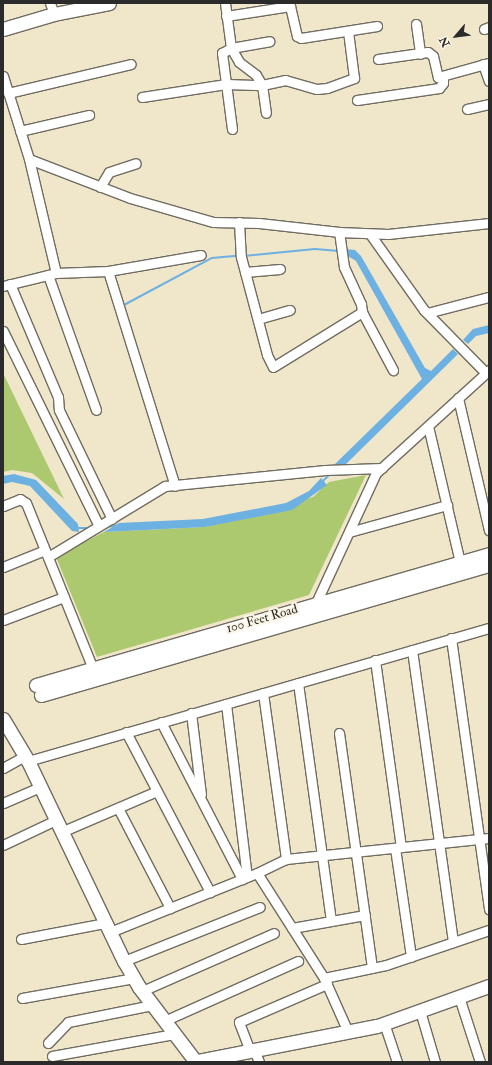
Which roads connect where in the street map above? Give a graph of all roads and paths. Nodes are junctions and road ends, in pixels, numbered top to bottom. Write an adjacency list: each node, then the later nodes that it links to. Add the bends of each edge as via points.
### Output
1 (109, 3): 3 (main road)
2 (225, 3): 4 (street)
3 (52, 8): 7 (main road)
4 (226, 16): 8 (street, via 290,6 299,38); 10 (street)
5 (416, 24): 11 (street)
6 (377, 26): 8 (street)
7 (3, 29)
8 (348, 31): 19 (street, via 353,79 317,89 285,80)
9 (269, 41): 10 (street)
10 (231, 48): 18 (street, via 222,54); 19 (street, via 239,62 256,75)
11 (420, 54): 12 (street); 16 (street, via 432,54 436,74)
12 (378, 59)
13 (486, 63): 16 (street); 17 (street)
14 (131, 64): 20 (street)
15 (3, 76): 20 (street)
16 (443, 77): 22 (street, via 443,83 439,88)
17 (489, 81)
18 (226, 84): 19 (street); 21 (street); 27 (street)
19 (262, 85): 25 (street)
20 (8, 93): 28 (street)
21 (142, 97)
22 (357, 100)
23 (489, 104): 24 (street)
24 (467, 109)
25 (266, 113)
26 (89, 115): 28 (street)
27 (232, 129)
28 (20, 131): 29 (street)
29 (29, 159): 31 (street); 40 (street)
30 (136, 163): 31 (street, via 109,172)
31 (100, 187): 32 (street, via 196,219)
32 (239, 222): 34 (street); 39 (street, via 241,257)
33 (489, 223): 35 (street, via 406,234)
34 (339, 232): 35 (street); 44 (street, via 344,267 361,304)
35 (370, 234): 45 (street)
36 (201, 255): 38 (street)
37 (280, 269): 39 (street)
38 (108, 271): 40 (street); 54 (street)
39 (246, 272): 46 (street)
40 (52, 274): 41 (street); 51 (street)
41 (6, 285): 57 (street, via 58,397 59,410)
42 (489, 297): 45 (street)
43 (290, 310): 46 (street)
44 (362, 312): 46 (street, via 276,367 271,365 267,355); 48 (street)
45 (427, 313): 49 (street, via 459,348)
46 (258, 319)
47 (3, 331): 58 (street)
48 (393, 370)
49 (487, 372): 50 (street)
50 (458, 398): 52 (street); 59 (street)
51 (96, 410)
52 (428, 426): 53 (street); 55 (street)
53 (382, 468): 54 (street, via 325,470); 60 (street, via 376,473)
54 (176, 486): 57 (street, via 165,486)
55 (447, 505): 60 (street); 63 (street)
56 (3, 506): 61 (street, via 20,499 26,503)
57 (109, 520): 58 (street)
58 (95, 529): 61 (street)
59 (489, 530)
60 (348, 532): 67 (street)
61 (46, 554): 65 (street); 66 (street)
62 (489, 554): 63 (main road, 100 Feet Road)
63 (460, 562): 67 (main road, 100 Feet Road)
64 (489, 565): 68 (main road, 100 Feet Road)
65 (3, 567)
66 (64, 597): 69 (street); 74 (street)
67 (316, 603): 68 (street); 74 (main road, 100 Feet Road)
68 (310, 616): 74 (main road, 100 Feet Road)
69 (3, 620)
70 (489, 628): 71 (street)
71 (451, 638): 72 (street); 94 (street)
72 (412, 650): 73 (street); 95 (street)
73 (375, 660): 75 (street); 97 (street)
74 (95, 673): 76 (main road, 100 Feet Road)
75 (298, 683): 77 (street); 99 (street)
76 (38, 690)
77 (263, 693): 78 (street); 100 (street)
78 (226, 704): 79 (street); 102 (street)
79 (191, 714): 81 (street); 89 (street)
80 (3, 719): 84 (main road)
81 (161, 722): 82 (street); 89 (street)
82 (126, 732): 85 (street); 88 (street)
83 (339, 733): 98 (street)
84 (7, 735): 85 (main road)
85 (27, 759): 86 (street); 87 (main road)
86 (3, 768)
87 (40, 787): 90 (street); 92 (main road)
88 (157, 791): 91 (street); 103 (street)
89 (202, 801): 102 (street)
90 (3, 803)
91 (118, 808): 92 (street); 105 (street)
92 (59, 826): 96 (street); 109 (main road)
93 (489, 838): 94 (street)
94 (479, 839): 95 (street); 106 (street)
95 (439, 843): 97 (street); 114 (street)
96 (3, 844)
97 (398, 847): 98 (street); 115 (street)
98 (356, 852): 99 (street); 107 (street)
99 (322, 855): 100 (street); 108 (street)
100 (286, 859): 101 (street)
101 (257, 873): 102 (street); 110 (street)
102 (244, 878): 103 (street)
103 (210, 892): 105 (street)
104 (260, 907): 116 (street)
105 (170, 908): 109 (street)
106 (489, 909)
107 (365, 915): 108 (street); 118 (street)
108 (331, 921): 110 (street)
109 (108, 928): 113 (street); 116 (main road)
110 (292, 928): 120 (street)
111 (489, 930): 114 (street)
112 (274, 932): 122 (street)
113 (21, 939)
114 (453, 942): 115 (street)
115 (411, 957): 118 (street)
116 (124, 961): 119 (main road)
117 (298, 962): 127 (street)
118 (372, 968): 120 (street)
119 (134, 978): 122 (main road); 124 (street)
120 (325, 981): 129 (street); 132 (street, via 239,1022)
121 (489, 986): 123 (main road)
122 (142, 991): 125 (main road)
123 (459, 997): 126 (main road); 137 (street)
124 (22, 998)
125 (152, 1005): 127 (main road); 131 (street, via 68,1022)
126 (420, 1011): 128 (main road); 136 (street)
127 (164, 1020): 130 (main road)
128 (384, 1023): 129 (main road); 135 (street)
129 (348, 1032): 132 (main road)
130 (174, 1034): 133 (street); 134 (main road)
131 (48, 1044)
132 (254, 1054): 134 (main road)
133 (52, 1056)
134 (195, 1062)
135 (397, 1062)
136 (435, 1062)
137 (480, 1062)

